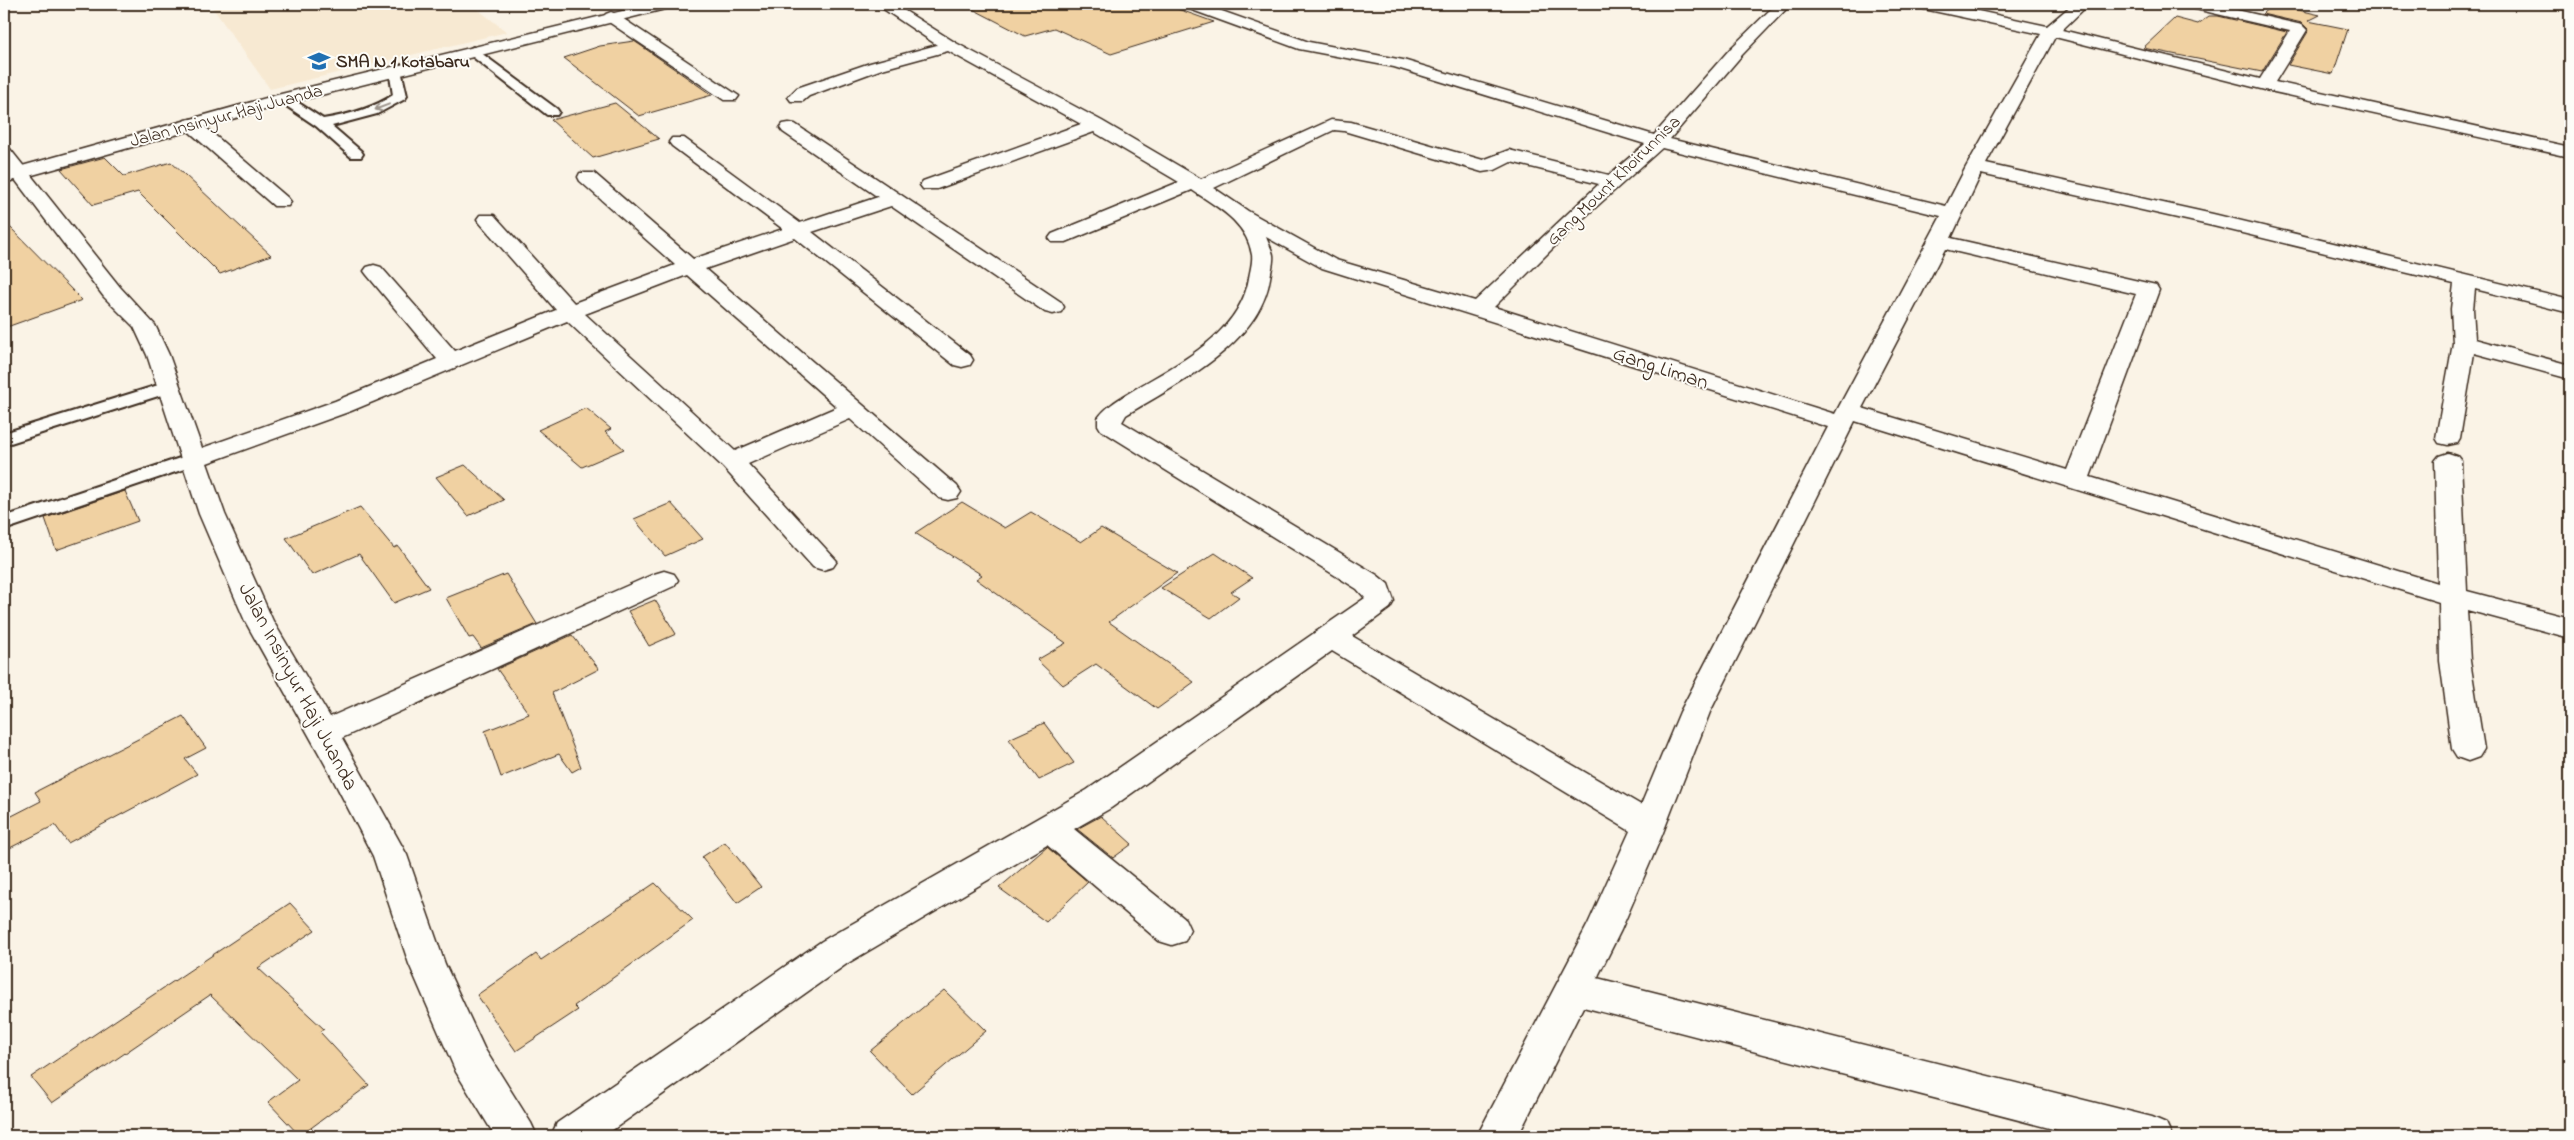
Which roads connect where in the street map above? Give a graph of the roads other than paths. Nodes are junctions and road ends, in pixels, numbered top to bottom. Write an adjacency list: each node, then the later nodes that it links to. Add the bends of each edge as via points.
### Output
1 (668, 4): 8 (main road, Jalan Insinyur Haji Juanda)
2 (884, 4): 10 (main road)
3 (1189, 4): 23 (main road, via 1305,46 1396,63)
4 (1784, 4): 23 (main road, Gang Mount Khoirunnisa, via 1736,52)
5 (1924, 4): 9 (main road)
6 (2082, 4): 9 (main road)
7 (2192, 4): 13 (main road, via 2299,30)
8 (612, 17): 11 (main road, Jalan Insinyur Haji Juanda); 14 (main road)
9 (2050, 32): 13 (main road); 27 (main road)
10 (950, 46): 15 (main road, via 876,66); 20 (main road)
11 (473, 51): 12 (main road, Jalan Insinyur Haji Juanda); 17 (lane)
12 (395, 70): 16 (main road, Jalan Insinyur Haji Juanda); 18 (lane, one-way to 18, via 400,96 388,105 346,120)
13 (2265, 85): 24 (main road)
14 (730, 96)
15 (797, 96)
16 (283, 99): 18 (lane); 19 (main road, Jalan Insinyur Haji Juanda)
17 (552, 112)
18 (321, 123): 25 (lane)
19 (190, 124): 26 (main road, Jalan Insinyur Haji Juanda); 33 (main road)
20 (1096, 125): 30 (main road); 31 (main road)
21 (789, 128): 32 (main road)
22 (678, 142): 37 (main road)
23 (1658, 142): 29 (main road, Gang Mount Khoirunnisa); 34 (main road)
24 (2570, 152)
25 (356, 154)
26 (9, 167): 51 (main road, Jalan Insinyur Haji Juanda, via 112,292 144,325)
27 (1975, 167): 34 (main road); 42 (main road)
28 (587, 177): 40 (main road)
29 (1613, 182): 31 (main road, via 1509,156 1482,166 1338,125 1323,128); 45 (main road, Gang Mount Khoirunnisa)
30 (930, 185)
31 (1197, 185): 35 (main road); 38 (main road)
32 (892, 199): 37 (main road); 44 (main road)
33 (282, 202)
34 (1952, 213): 39 (main road)
35 (1241, 215): 45 (main road, Gang Liman, via 1329,264); 64 (main road, via 1255,234 1263,256 1258,288 1250,310 1222,342 1118,410 1110,418 1110,425 1378,591 1380,601)
36 (487, 219): 46 (main road)
37 (798, 231): 40 (main road); 48 (main road)
38 (1059, 238)
39 (1939, 241): 53 (main road); 57 (main road, via 2148,290)
40 (689, 267): 46 (main road); 52 (main road)
41 (374, 270): 49 (main road)
42 (2465, 281): 43 (main road); 47 (main road, via 2462,310)
43 (2570, 306)
44 (1053, 307)
45 (1480, 309): 53 (main road, Gang Liman)
46 (570, 312): 49 (main road); 56 (main road)
47 (2464, 343): 50 (main road); 62 (main road, via 2448,450)
48 (962, 360)
49 (445, 363): 55 (main road, via 381,376)
50 (2570, 372)
51 (168, 387): 54 (lane); 55 (main road, Jalan Insinyur Haji Juanda)
52 (853, 409): 56 (main road); 58 (main road)
53 (1846, 418): 57 (main road, Gang Liman); 67 (main road, via 1695,712)
54 (4, 439)
55 (189, 452): 59 (lane); 65 (main road, Jalan Insinyur Haji Juanda, via 259,621)
56 (732, 462): 60 (main road)
57 (2075, 482): 62 (main road, Gang Liman)
58 (948, 492)
59 (4, 524)
60 (823, 561)
61 (664, 580): 65 (main road)
62 (2454, 598): 63 (main road, Gang Liman); 66 (main road, via 2455,661)
63 (2570, 628)
64 (1331, 637): 67 (main road); 68 (main road, via 1099,799)
65 (323, 733): 71 (main road, Jalan Insinyur Haji Juanda, via 390,855 427,964 470,1060)
66 (2468, 749)
67 (1648, 825): 70 (main road, via 1603,930)
68 (1049, 828): 69 (main road); 72 (main road, via 835,952)
69 (1172, 930)
70 (1573, 988): 73 (main road); 74 (main road)
71 (517, 1136)
72 (572, 1136)
73 (1497, 1136)
74 (2152, 1136)

